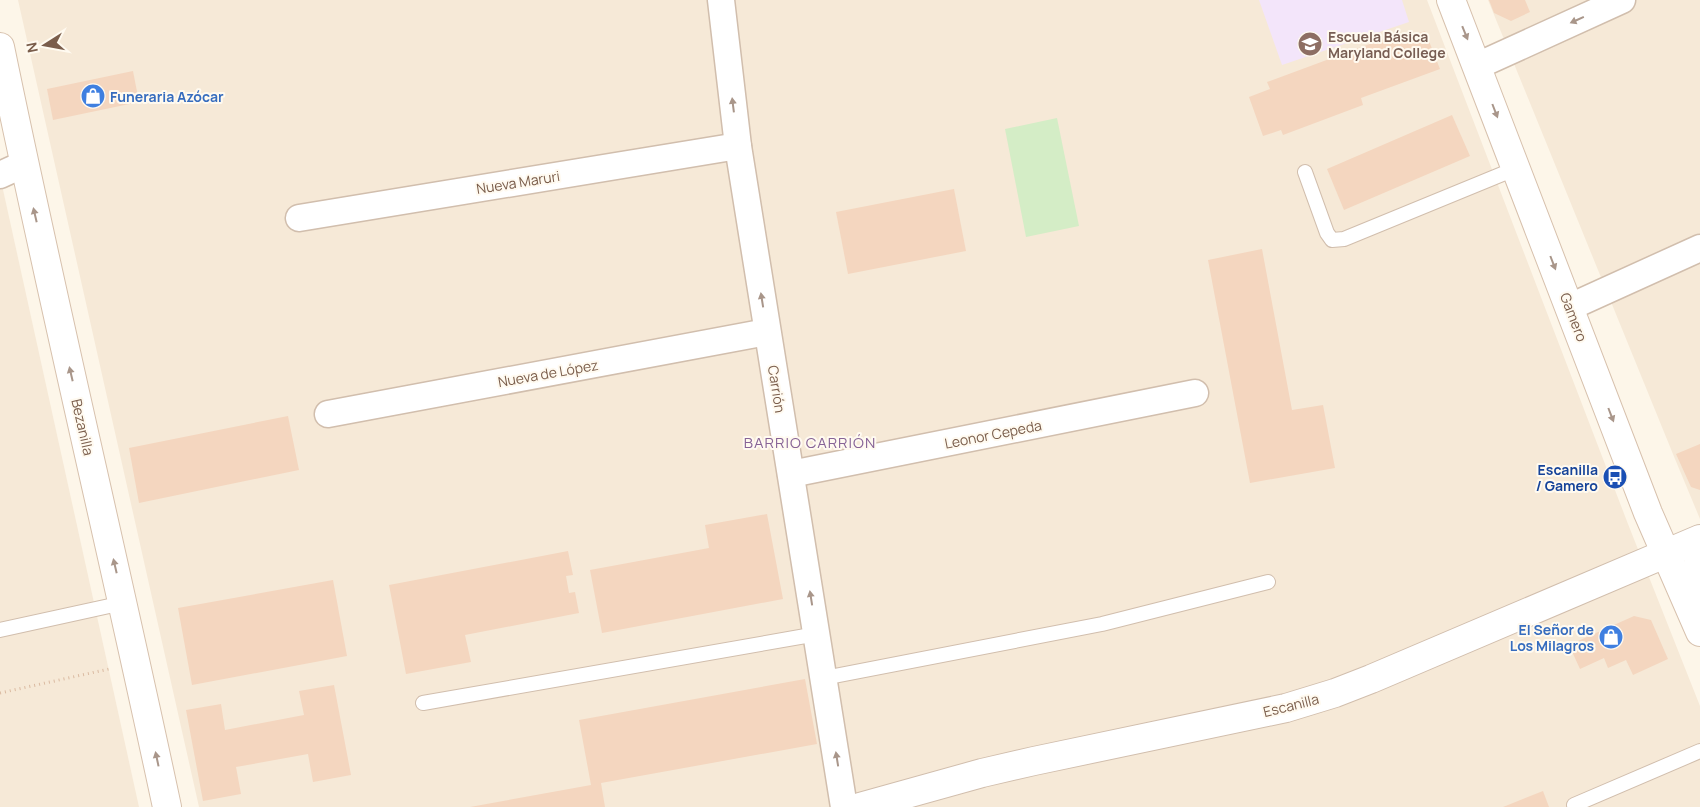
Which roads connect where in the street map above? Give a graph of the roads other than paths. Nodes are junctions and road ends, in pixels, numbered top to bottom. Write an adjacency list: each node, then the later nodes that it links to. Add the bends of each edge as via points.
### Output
1 (721, 0): 6 (street, Carrión, one-way to 1)
2 (1451, 0): 5 (main road, Gamero, one-way to 5)
3 (1622, 0): 5 (street, one-way to 5)
4 (0, 47): 8 (main road, Bezanilla)
5 (1477, 66): 7 (main road, Gamero, one-way to 7)
6 (738, 146): 10 (street, Nueva Maruri); 13 (street, Carrión, one-way to 6)
7 (1517, 168): 9 (lane, via 1344,239 1332,240); 12 (main road, Gamero, one-way to 12)
8 (12, 170): 21 (main road, Bezanilla, one-way to 8)
9 (1305, 172)
10 (299, 218)
11 (1700, 248): 12 (street)
12 (1570, 307): 18 (main road, Gamero, one-way to 18, via 1648,513)
13 (767, 332): 15 (street, Nueva de López); 16 (street, Carrión)
14 (1195, 393): 16 (street, Leonor Cepeda)
15 (328, 414)
16 (791, 474): 24 (street, Carrión, one-way to 16)
17 (1700, 539): 18 (main road, Escanilla)
18 (1667, 554): 22 (main road, Gamero); 31 (main road, Escanilla, via 1372,679 1317,699 1008,767)
19 (1700, 558): 22 (main road, via 1693,584)
20 (1268, 582): 25 (lane, via 1102,624)
21 (123, 603): 23 (lane); 29 (main road, Bezanilla, one-way to 21)
22 (1697, 625)
23 (0, 630)
24 (817, 634): 25 (street, Carrión); 26 (lane)
25 (824, 678): 30 (street, Carrión, one-way to 25)
26 (423, 703)
27 (1700, 750): 28 (lane)
28 (1574, 804)
29 (167, 807)
30 (844, 807)
31 (860, 807)

